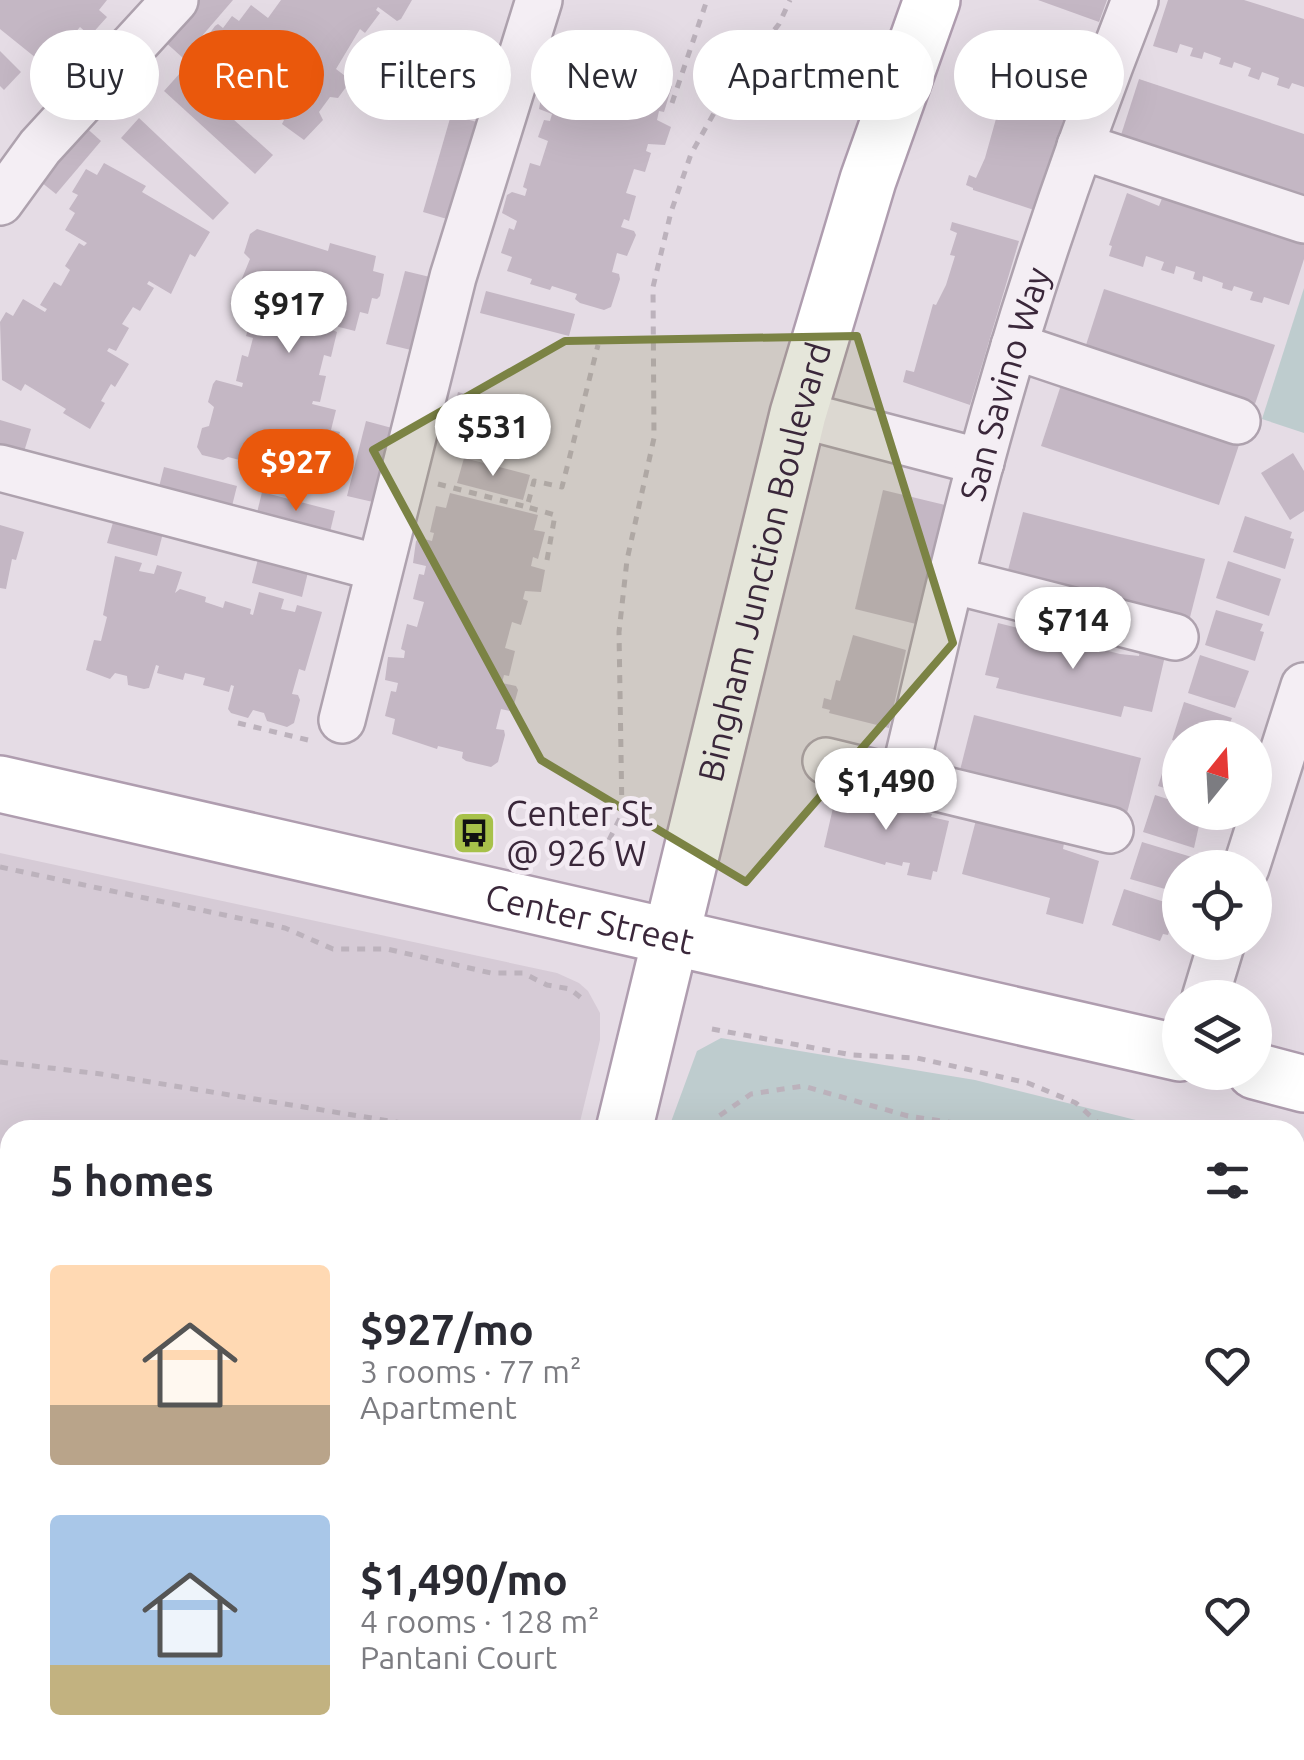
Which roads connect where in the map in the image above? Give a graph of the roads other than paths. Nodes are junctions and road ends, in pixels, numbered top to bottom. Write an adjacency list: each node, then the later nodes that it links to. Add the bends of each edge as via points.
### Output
1 (175, 0): 6 (street, via 40,146)
2 (539, 0): 13 (street, via 452,277)
3 (932, 0): 9 (main road, Bingham Junction Boulevard, via 868,180)
4 (1135, 0): 5 (street, San Savino Way)
5 (1080, 146): 7 (street); 8 (street, San Savino Way)
6 (0, 202)
7 (1304, 220)
8 (1014, 346): 10 (street); 11 (street, San Savino Way)
9 (798, 414): 11 (street); 23 (main road, Bingham Junction Boulevard)
10 (1237, 421)
11 (980, 462): 14 (street, San Savino Way)
12 (0, 468): 13 (street)
13 (378, 568): 17 (street)
14 (951, 580): 15 (street); 19 (street, San Savino Way)
15 (1174, 637)
16 (1304, 686): 22 (street)
17 (329, 731)
18 (826, 761): 19 (street)
19 (903, 779): 21 (street)
20 (0, 784): 23 (main road, Center Street)
21 (1110, 830)
22 (1252, 850)
23 (670, 938): 24 (main road, Center Street); 27 (main road, Bingham Junction Boulevard)
24 (1162, 1049)
25 (1272, 1076): 26 (main road)
26 (1304, 1084)
27 (626, 1120)

